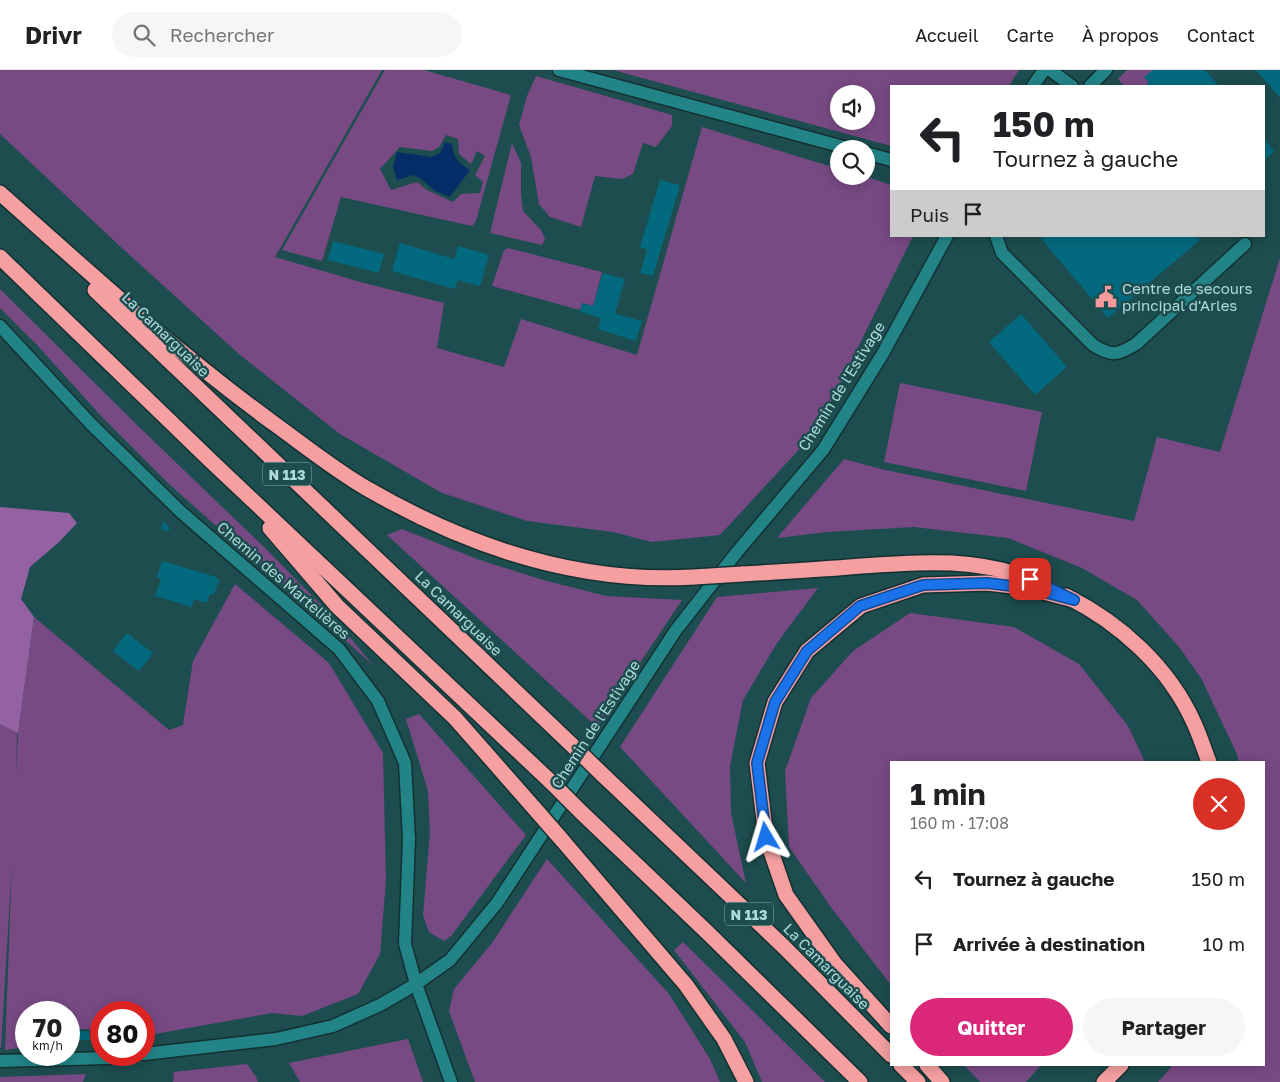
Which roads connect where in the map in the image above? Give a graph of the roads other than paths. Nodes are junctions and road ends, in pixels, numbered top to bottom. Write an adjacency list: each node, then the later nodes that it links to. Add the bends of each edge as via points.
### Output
1 (559, 70): 8 (street)
2 (1044, 70): 5 (street)
3 (1050, 70): 6 (street)
4 (1106, 70): 7 (street)
5 (1034, 85)
6 (1071, 85)
7 (1091, 85)
8 (830, 143)
9 (875, 156): 10 (street)
10 (890, 160)
11 (0, 193): 19 (highway, bridge, via 225,388 364,487 418,517 473,541 538,562 623,577 694,577 914,562 968,564 1030,579)
12 (0, 199): 24 (highway, La Camarguaise / N 113, bridge, via 784,947)
13 (946, 237): 21 (street, Chemin de l'Estivage, via 882,355 823,450 676,630 497,903 450,960)
14 (996, 237): 15 (street, via 1002,253 1093,345 1105,353 1120,354 1136,344)
15 (1245, 244)
16 (0, 256): 18 (highway, N 113)
17 (0, 326): 21 (street, Chemin des Martelières, via 91,424 181,512 339,649 378,701 405,763 409,839 405,944)
18 (211, 460): 31 (highway, bridge, via 338,606 455,718 562,840 686,985 724,1039); 32 (highway, N 113, bridge, via 715,939)
19 (1074, 600): 20 (highway, via 1116,628 1151,658 1175,689 1194,722); 22 (highway, via 1028,588 987,583 923,585 860,606 807,651 775,702 757,763 766,837 786,894 836,964)
20 (1209, 761)
21 (416, 984): 23 (street, Chemin de l'Estivage, via 333,1026 276,1039); 30 (street, Chemin des Martelières)
22 (890, 1025)
23 (155, 1053)
24 (890, 1054)
25 (90, 1058): 26 (street)
26 (0, 1061)
27 (903, 1066): 33 (highway)
28 (928, 1066): 34 (highway)
29 (1120, 1066): 35 (highway)
30 (451, 1082)
31 (746, 1082)
32 (860, 1082)
33 (918, 1082)
34 (942, 1082)
35 (1104, 1082)

